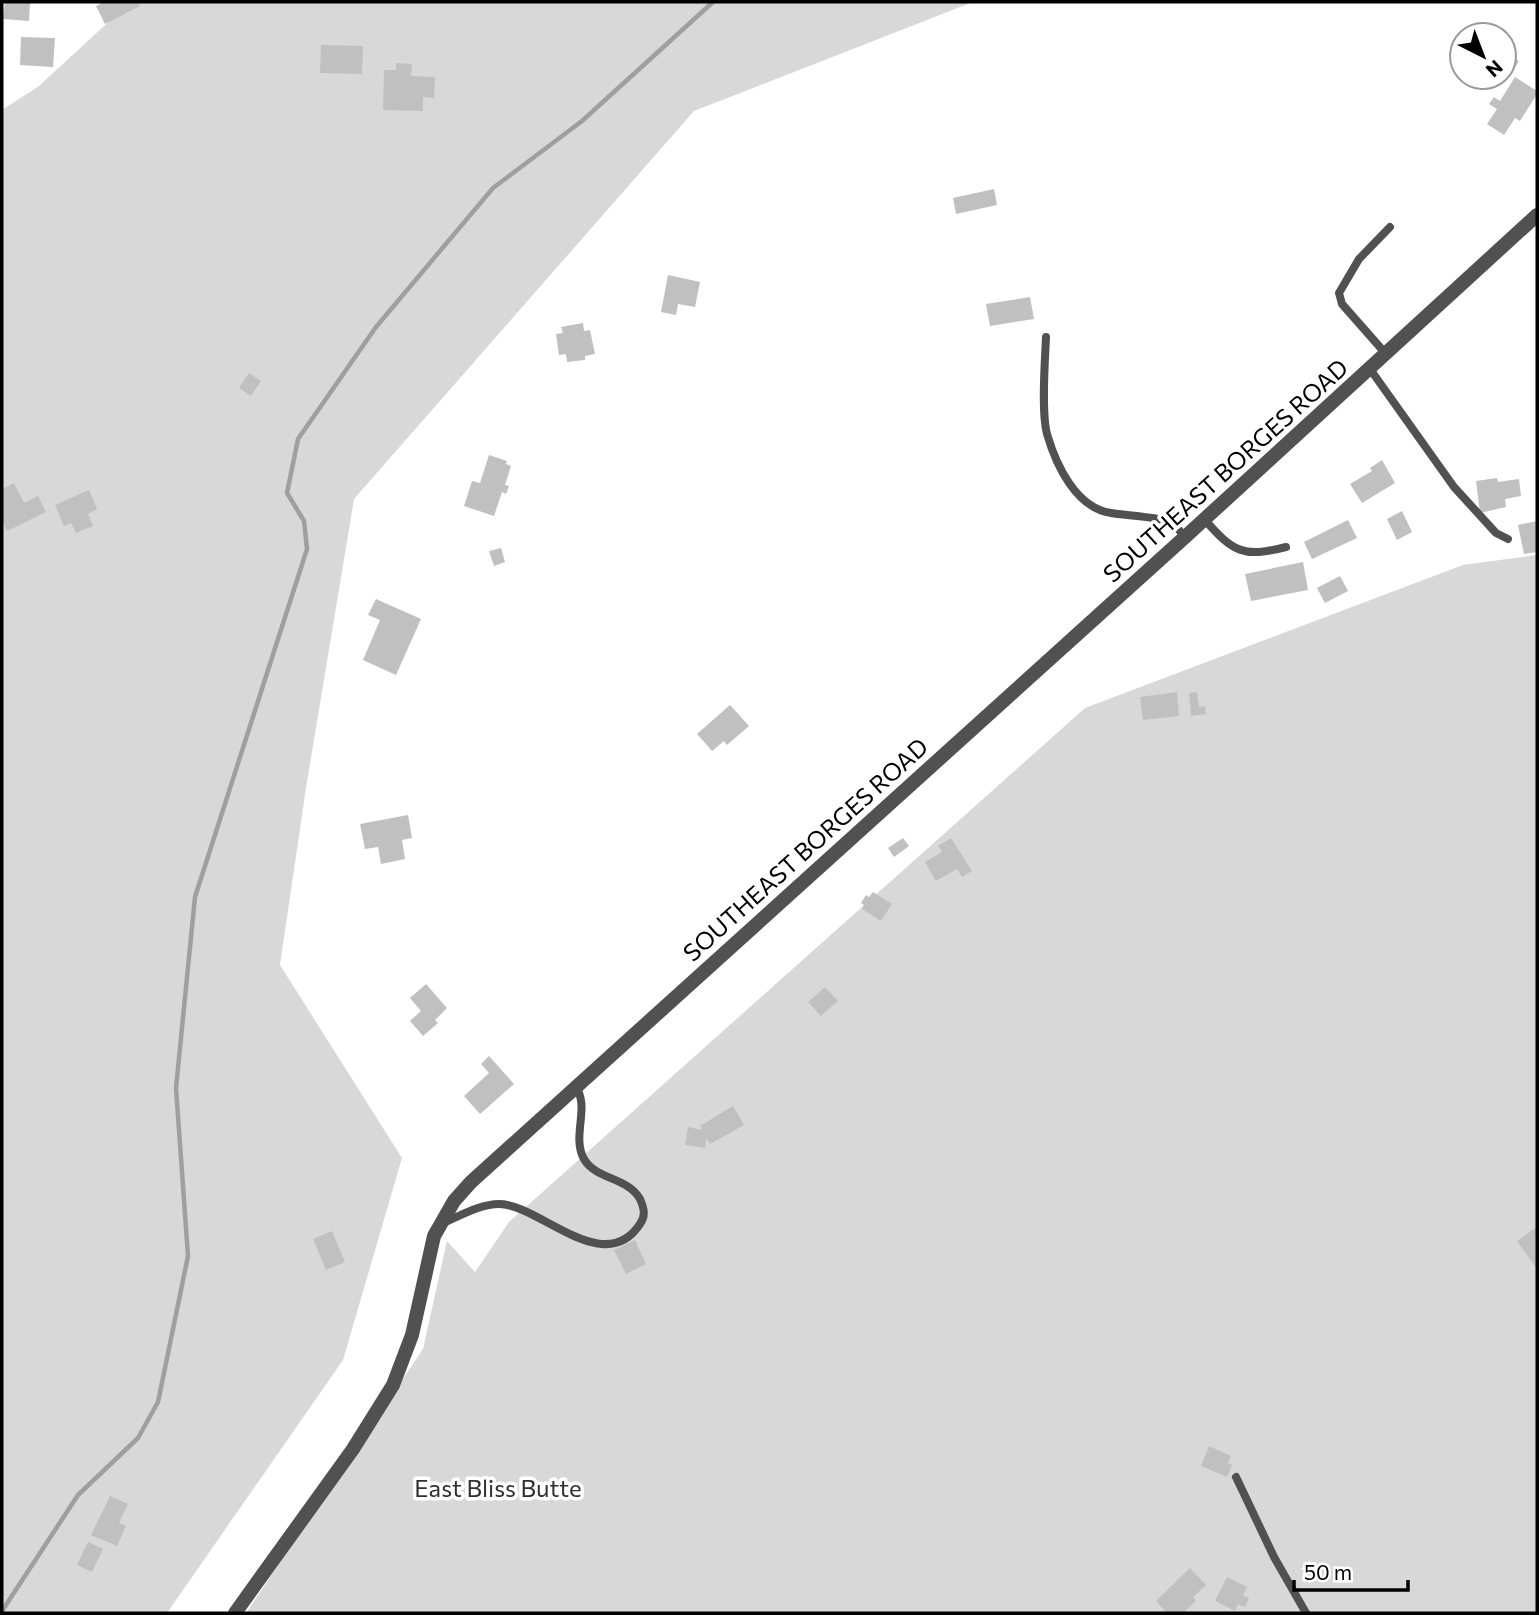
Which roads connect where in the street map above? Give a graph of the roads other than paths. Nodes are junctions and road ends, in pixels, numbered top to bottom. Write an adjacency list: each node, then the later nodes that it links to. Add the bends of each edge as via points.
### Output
1 (1537, 215): 4 (street, SOUTHEAST BORGES ROAD)
2 (1390, 227): 4 (lane, via 1359,259 1339,295)
3 (1046, 337): 7 (lane, via 1046,432 1077,494 1102,512 1164,521)
4 (1386, 354): 5 (street, SOUTHEAST BORGES ROAD)
5 (1370, 369): 6 (street, SOUTHEAST BORGES ROAD); 8 (lane, via 1454,487 1496,533)
6 (1205, 520): 7 (street, SOUTHEAST BORGES ROAD); 9 (lane, via 1226,541 1247,553)
7 (1185, 537): 10 (street, SOUTHEAST BORGES ROAD)
8 (1508, 539)
9 (1286, 547)
10 (575, 1086): 11 (street, SOUTHEAST BORGES ROAD, via 471,1182); 11 (lane, via 581,1098 583,1158 630,1188 644,1209 633,1233 610,1243 591,1242 500,1204)
11 (440, 1224): 13 (street, SOUTHEAST BORGES ROAD, via 412,1335 393,1385 353,1449)
12 (1236, 1477): 14 (lane)
13 (235, 1613)
14 (1306, 1613)

